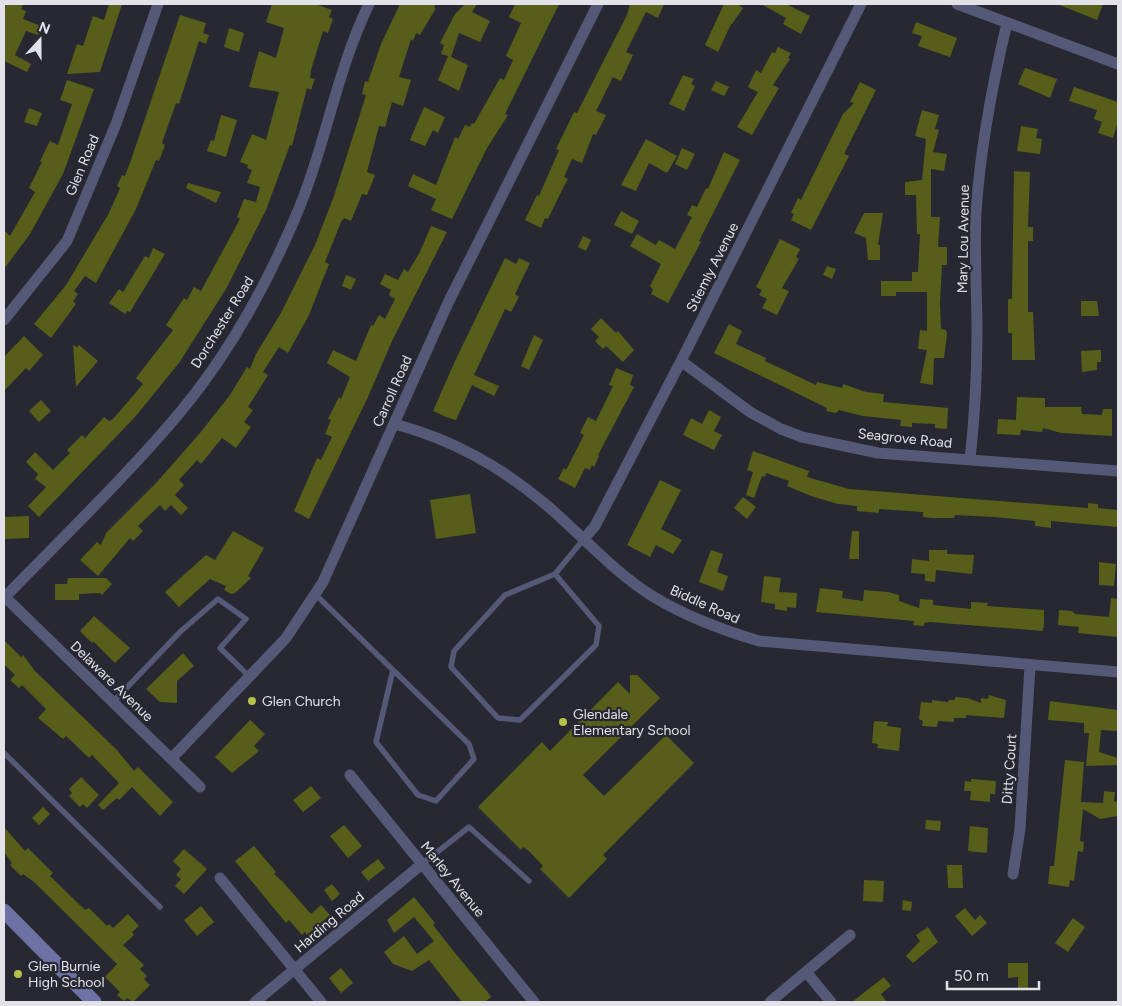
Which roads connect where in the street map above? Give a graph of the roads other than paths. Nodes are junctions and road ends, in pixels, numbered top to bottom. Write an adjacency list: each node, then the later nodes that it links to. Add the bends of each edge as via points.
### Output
1 (158, 4): 8 (street, Glen Road, via 116,124 67,241)
2 (369, 4): 16 (street, Dorchester Road, via 348,54 296,217 257,298 183,409 142,456)
3 (598, 4): 10 (street, Carroll Road, via 448,303)
4 (861, 4): 9 (street, Stiemly Avenue)
5 (957, 4): 6 (street)
6 (1007, 23): 7 (street); 11 (street, Mary Lou Avenue, via 989,99 976,215 977,332)
7 (1118, 64)
8 (4, 320)
9 (681, 361): 11 (street, Seagrove Road, via 750,412 802,437 878,453); 13 (street, Stiemly Avenue, via 595,526)
10 (395, 424): 13 (street, Biddle Road, via 454,445 497,466 545,504); 15 (street, Carroll Road)
11 (970, 459): 12 (street, Seagrove Road)
12 (1118, 471)
13 (583, 540): 14 (lane); 17 (street, Biddle Road, via 653,596 716,628 759,641)
14 (555, 574): 14 (lane, via 505,594 454,651 451,667 498,718 520,720 596,645 599,626)
15 (316, 595): 18 (lane); 20 (street, Carroll Road, via 286,638)
16 (4, 596): 21 (street, Delaware Avenue)
17 (1030, 666): 19 (street, Biddle Road); 27 (street, Ditty Court, via 1020,829)
18 (393, 670): 18 (lane, via 469,744 474,759 436,801 418,795 376,742)
19 (1118, 672)
20 (250, 677): 21 (lane, via 220,648 246,619 218,599 181,631); 23 (street, Carroll Road)
21 (113, 702): 23 (street, Delaware Avenue)
22 (4, 752): 30 (lane)
23 (171, 759): 25 (street, Delaware Avenue)
24 (350, 775): 26 (street, Marley Avenue)
25 (200, 787)
26 (422, 864): 29 (lane, via 469,827); 33 (street, Harding Road); 38 (street, Marley Avenue)
27 (1013, 874)
28 (220, 878): 33 (street)
29 (529, 882)
30 (160, 907)
31 (4, 911): 35 (main road)
32 (850, 935): 34 (street)
33 (295, 971): 36 (street, Harding Road); 37 (street)
34 (807, 973): 39 (street); 40 (street)
35 (94, 1002)
36 (255, 1002)
37 (321, 1002)
38 (534, 1002)
39 (770, 1002)
40 (831, 1002)

